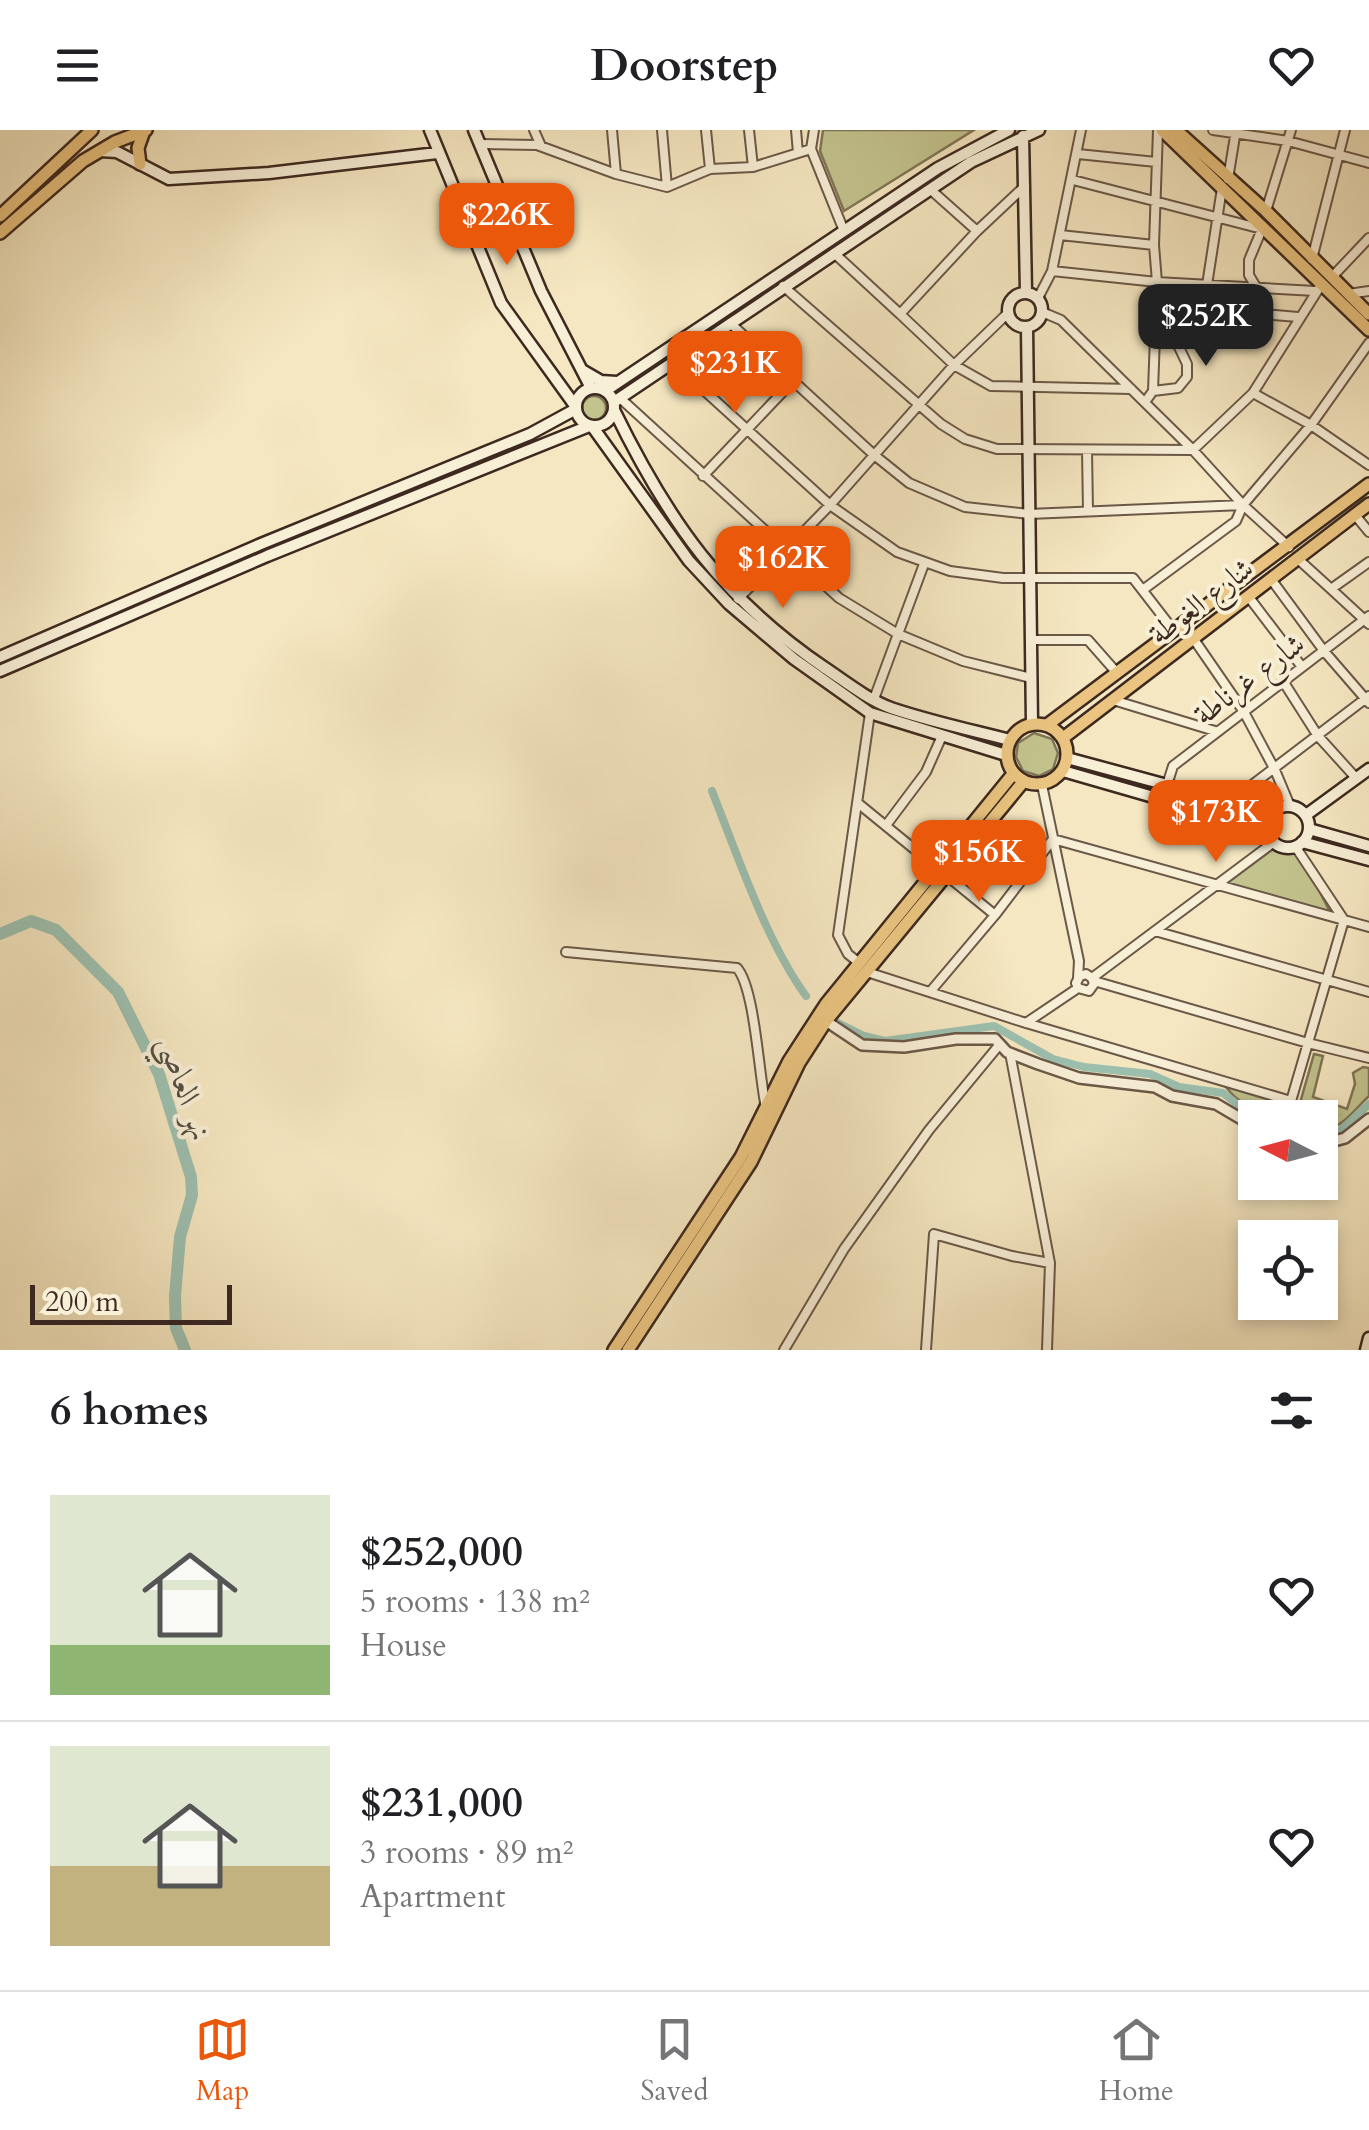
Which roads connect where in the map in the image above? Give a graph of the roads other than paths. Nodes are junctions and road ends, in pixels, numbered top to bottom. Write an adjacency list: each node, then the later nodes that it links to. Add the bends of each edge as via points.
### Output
1 (92, 130): 21 (main road)
2 (430, 130): 28 (main road)
3 (474, 130): 24 (main road)
4 (534, 130): 25 (street)
5 (612, 130): 37 (street)
6 (662, 130): 40 (street)
7 (706, 130): 36 (street)
8 (749, 130): 35 (street)
9 (796, 130): 29 (street)
10 (814, 130): 26 (street)
11 (1009, 130): 48 (main road)
12 (1039, 130): 22 (main road)
13 (1081, 130): 30 (street)
14 (1160, 130): 32 (street); 39 (main road)
15 (1176, 130): 39 (main road)
16 (1213, 130): 20 (street)
17 (1291, 130): 23 (street)
18 (1345, 130): 31 (street)
19 (145, 131): 27 (main road); 34 (main road)
20 (1236, 131): 23 (street); 39 (street)
21 (76, 136): 45 (main road)
22 (1023, 136): 41 (main road); 42 (main road)
23 (1288, 141): 31 (street); 44 (street)
24 (480, 144): 25 (street); 78 (main road)
25 (541, 146): 37 (street)
26 (812, 148): 29 (street); 48 (street)
27 (100, 151): 34 (main road); 50 (main road)
28 (437, 153): 34 (main road, via 168,178); 90 (main road, via 501,303)
29 (798, 153): 35 (street)
30 (1078, 154): 32 (street); 38 (street)
31 (1338, 156): 33 (street); 55 (street)
32 (1156, 162): 43 (street)
33 (1369, 163)
34 (140, 164)
35 (753, 168): 36 (street)
36 (710, 169): 40 (street)
37 (616, 174): 40 (street)
38 (1073, 180): 43 (street); 51 (street)
39 (1225, 184): 44 (main road); 46 (street); 47 (main road)
40 (667, 186)
41 (1024, 186): 49 (street); 63 (main road)
42 (931, 190): 49 (street); 54 (main road)
43 (1155, 202): 46 (street); 53 (street)
44 (1266, 212): 55 (main road)
45 (0, 216)
46 (1216, 218): 47 (street); 58 (street)
47 (1262, 228): 59 (main road); 61 (street, via 1250,260)
48 (844, 231): 80 (main road)
49 (977, 232): 67 (street)
50 (0, 233)
51 (1060, 236): 53 (street); 56 (street)
52 (1369, 238): 59 (street)
53 (1154, 245): 57 (street)
54 (834, 253): 60 (main road); 67 (street)
55 (1312, 259): 59 (main road)
56 (1052, 271): 57 (street); 65 (street)
57 (1158, 282): 58 (street); 74 (street)
58 (1208, 285): 61 (street)
59 (1323, 285): 61 (street); 64 (main road); 70 (street); 73 (main road)
60 (783, 286): 71 (main road); 89 (street)
61 (1256, 287): 70 (street, via 1251,313)
62 (1369, 291): 64 (street)
63 (1026, 292): 65 (main road); 68 (main road, via 1012,298)
64 (1348, 294): 69 (main road)
65 (1038, 298): 66 (main road)
66 (1042, 312): 72 (main road); 82 (street, via 1060,320)
67 (900, 314): 77 (street)
68 (1008, 314): 72 (main road); 77 (street)
69 (1369, 314)
70 (1298, 318): 86 (street)
71 (730, 322): 76 (main road); 79 (street)
72 (1027, 327): 83 (main road)
73 (1369, 330)
74 (1154, 335): 85 (street); 85 (street, via 1178,345 1187,377 1178,388)
75 (1369, 343): 91 (street)
76 (674, 363): 88 (main road); 93 (street)
77 (954, 365): 83 (street, via 991,386); 89 (street)
78 (579, 368): 80 (main road); 81 (main road)
79 (794, 380): 93 (street); 99 (street)
80 (618, 382): 84 (main road)
81 (591, 388): 84 (main road); 90 (main road)
82 (1132, 388): 83 (street); 87 (street)
83 (1028, 389): 96 (main road)
84 (605, 391): 88 (main road)
85 (1152, 391): 87 (street)
86 (1253, 392): 91 (street); 98 (street)
87 (1145, 402): 98 (street)
88 (616, 403): 92 (main road, via 606,423); 101 (street); 120 (main road, via 641,465 678,526)
89 (918, 404): 96 (street, via 964,439); 99 (street)
90 (576, 408): 92 (main road); 127 (main road, via 530,434)
91 (1310, 425): 100 (street); 105 (street)
92 (590, 426): 94 (main road); 95 (main road)
93 (748, 429): 101 (street); 104 (street)
94 (566, 436): 95 (main road); 129 (main road)
95 (603, 442): 137 (main road, via 729,604)
96 (1028, 450): 97 (street); 107 (main road)
97 (1087, 450): 98 (street); 106 (street)
98 (1194, 450): 105 (street)
99 (874, 454): 104 (street); 107 (street, via 909,483 966,507)
100 (1369, 465)
101 (703, 476): 111 (street)
102 (1369, 484): 110 (main road)
103 (1369, 504): 108 (main road, شارع الغوطة)
104 (830, 505): 111 (street); 114 (street)
105 (1243, 505): 106 (street); 110 (street); 118 (street, via 1236,521)
106 (1088, 511): 107 (street)
107 (1029, 514): 115 (main road)
108 (1354, 515): 109 (street); 112 (main road, شارع الغوطة)
109 (1369, 532)
110 (1289, 547): 122 (main road)
111 (786, 549): 120 (street); 123 (street, via 839,598)
112 (1298, 559): 116 (main road, شارع الغوطة); 117 (street)
113 (1369, 562): 117 (street)
114 (924, 564): 115 (street); 123 (street)
115 (1030, 579): 118 (street, via 1133,578); 125 (main road)
116 (1270, 579): 119 (main road, شارع الغوطة); 126 (street)
117 (1332, 589): 121 (street)
118 (1144, 590): 122 (street)
119 (1248, 596): 124 (main road, شارع الغوطة); 128 (street)
120 (738, 599): 133 (main road)
121 (1368, 620): 126 (street, شارع غرناطة)
122 (1174, 631): 130 (main road)
123 (898, 634): 131 (street, via 963,661); 133 (street)
124 (1193, 638): 135 (main road, شارع الغوطة); 136 (street)
125 (1031, 640): 130 (street, via 1088,640); 131 (main road)
126 (1324, 651): 128 (street, شارع غرناطة); 134 (street)
127 (0, 657)
128 (1302, 667): 132 (street, شارع غرناطة)
129 (0, 672)
130 (1117, 674): 139 (main road)
131 (1032, 678): 138 (main road)
132 (1284, 682): 136 (street, شارع غرناطة); 142 (street)
133 (874, 699): 144 (main road)
134 (1368, 699): 142 (street)
135 (1113, 700): 140 (street); 143 (main road, شارع الغوطة)
136 (1244, 712): 140 (street, شارع غرناطة); 147 (street)
137 (870, 713): 141 (main road); 153 (street)
138 (1032, 724): 139 (main road); 144 (main road)
139 (1047, 725): 143 (main road)
140 (1215, 731): 152 (street, شارع غرناطة, via 1173,766)
141 (942, 736): 145 (main road); 157 (street, via 926,772)
142 (1318, 736): 147 (street); 150 (street)
143 (1063, 738): 146 (main road)
144 (1010, 740): 145 (main road)
145 (1006, 755): 149 (main road)
146 (1065, 765): 151 (main road); 152 (main road); 158 (main road)
147 (1275, 770): 154 (street); 155 (street)
148 (1369, 770): 150 (main road)
149 (1018, 778): 151 (main road); 165 (main road)
150 (1356, 778): 156 (main road)
151 (1042, 784): 160 (street)
152 (1167, 785): 154 (main road)
153 (858, 804): 157 (street); 173 (street, via 838,935)
154 (1227, 804): 158 (main road)
155 (1290, 806): 156 (main road); 158 (main road, via 1277,809)
156 (1306, 815): 159 (main road)
157 (887, 824): 165 (street)
158 (1268, 825): 161 (main road)
159 (1309, 829): 162 (main road); 163 (main road)
160 (1053, 838): 166 (street); 167 (street); 172 (street)
161 (1274, 842): 162 (main road); 166 (street)
162 (1299, 844): 164 (main road); 168 (street)
163 (1369, 846)
164 (1369, 860)
165 (942, 870): 167 (street); 173 (main road)
166 (1217, 884): 168 (street); 170 (street)
167 (995, 915): 177 (street)
168 (1344, 920): 169 (street); 174 (street)
169 (1369, 927)
170 (1156, 931): 174 (street); 175 (street)
171 (566, 952): 185 (street, via 742,972)
172 (1079, 961): 175 (street); 176 (street)
173 (862, 967): 177 (street); 179 (main road); 185 (main road, via 815,1020)
174 (1328, 980): 178 (street); 182 (street)
175 (1092, 981): 176 (street); 176 (street, via 1086,992); 182 (street)
176 (1078, 983): 180 (street)
177 (930, 992): 180 (street)
178 (1369, 992)
179 (826, 1021): 181 (street, via 862,1045 956,1039); 192 (main road, via 751,1162)
180 (1026, 1023): 182 (street, via 1291,1101)
181 (1000, 1044): 183 (street); 193 (street, via 844,1249)
182 (1308, 1044): 184 (street)
183 (1010, 1053): 186 (street, via 1079,1078 1216,1104); 189 (street)
184 (1369, 1058)
185 (766, 1108): 191 (main road, via 742,1157)
186 (1238, 1118)
187 (1369, 1119): 188 (street)
188 (1338, 1140)
189 (1050, 1263): 194 (street, via 934,1234); 195 (street)
190 (1369, 1338): 196 (main road)
191 (614, 1350)
192 (628, 1350)
193 (784, 1350)
194 (926, 1350)
195 (1048, 1350)
196 (1366, 1350)

